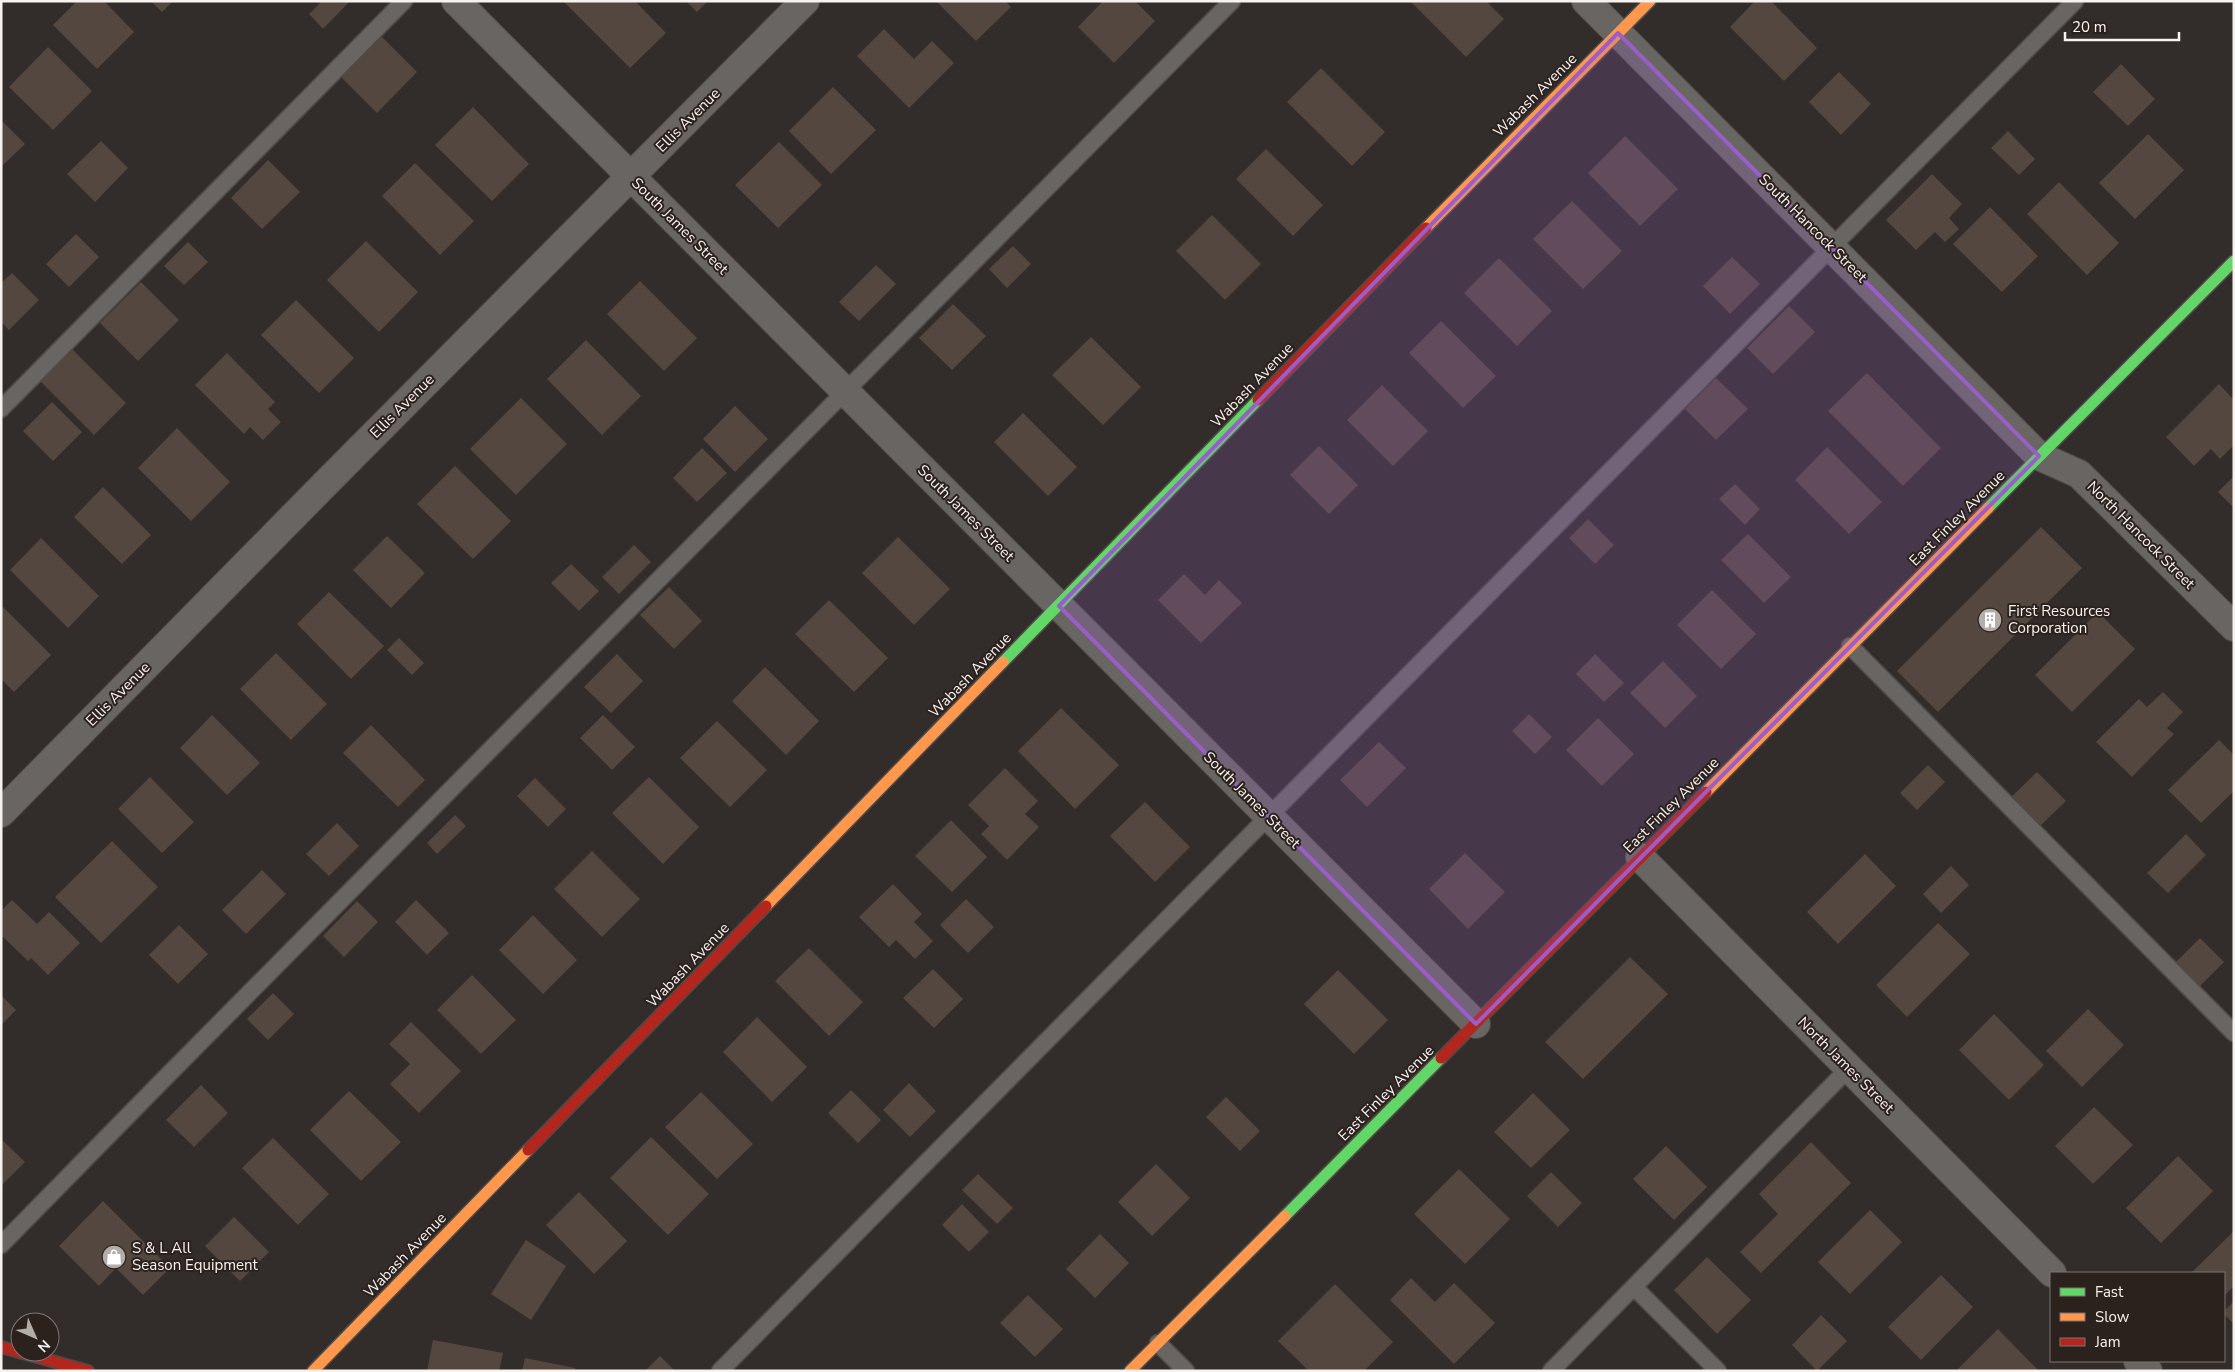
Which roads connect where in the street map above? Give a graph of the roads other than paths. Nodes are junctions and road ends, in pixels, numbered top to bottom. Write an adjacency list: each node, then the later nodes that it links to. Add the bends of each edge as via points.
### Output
1 (404, 1): 13 (lane)
2 (456, 1): 9 (street, South James Street)
3 (805, 1): 9 (street, Ellis Avenue)
4 (1232, 1): 12 (lane)
5 (1586, 1): 8 (street, South Hancock Street)
6 (1650, 1): 8 (street, Wabash Avenue)
7 (2075, 1): 10 (lane)
8 (1618, 33): 10 (street, South Hancock Street); 15 (street, Wabash Avenue)
9 (632, 177): 12 (street, South James Street); 18 (street, Ellis Avenue)
10 (1832, 248): 14 (street, South Hancock Street); 19 (lane)
11 (2234, 261): 14 (street, East Finley Avenue)
12 (845, 391): 15 (street, South James Street); 24 (lane)
13 (1, 408)
14 (2040, 456): 16 (street, North Hancock Street, via 2079,474); 17 (street, East Finley Avenue)
15 (1059, 606): 19 (street, South James Street); 31 (street, Wabash Avenue)
16 (2234, 627)
17 (1850, 646): 20 (street, East Finley Avenue); 22 (lane)
18 (1, 813)
19 (1270, 817): 21 (street, South James Street); 32 (lane)
20 (1640, 857): 21 (street, East Finley Avenue); 23 (street, North James Street)
21 (1476, 1024): 27 (street, East Finley Avenue)
22 (2234, 1033)
23 (1849, 1068): 25 (street, North James Street); 26 (lane)
24 (1, 1245)
25 (2051, 1272)
26 (1634, 1287): 35 (lane); 36 (lane)
27 (1158, 1343): 33 (street, East Finley Avenue); 34 (lane)
28 (1, 1347): 30 (street)
29 (2139, 1362): 37 (street)
30 (88, 1371)
31 (313, 1371)
32 (720, 1371)
33 (1130, 1371)
34 (1186, 1371)
35 (1551, 1371)
36 (1718, 1371)
37 (2148, 1371)

